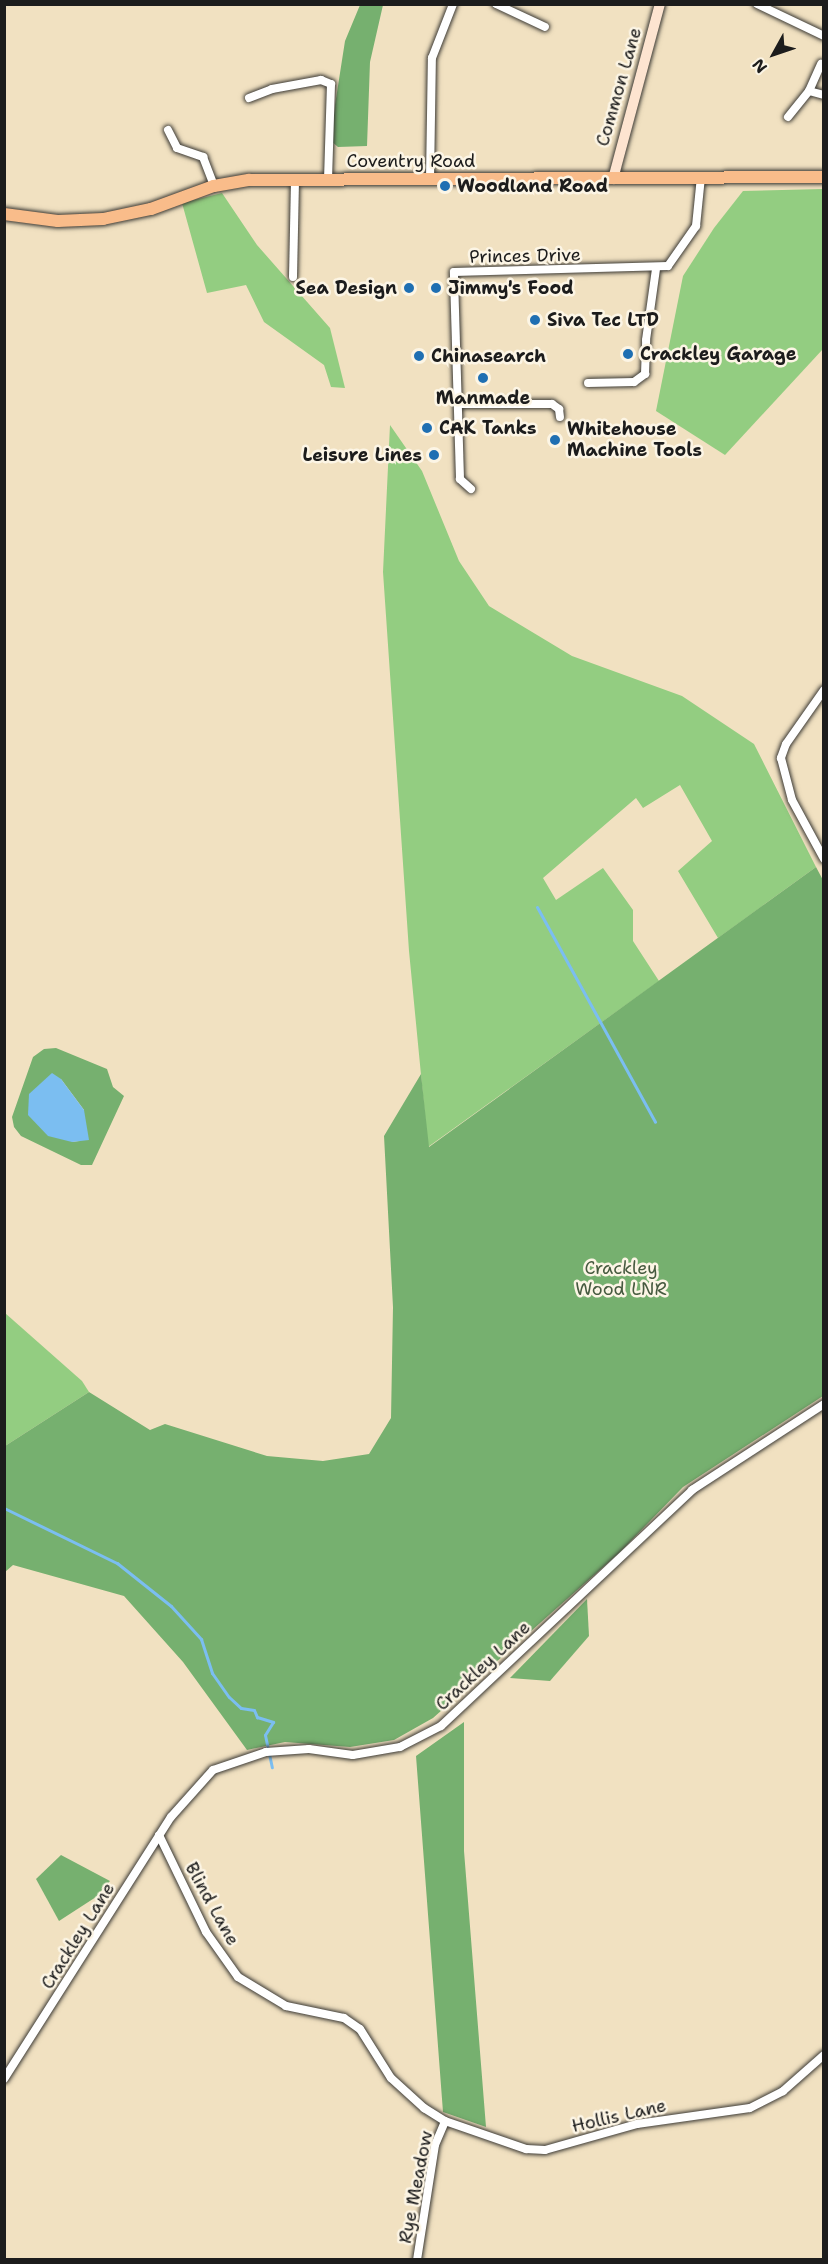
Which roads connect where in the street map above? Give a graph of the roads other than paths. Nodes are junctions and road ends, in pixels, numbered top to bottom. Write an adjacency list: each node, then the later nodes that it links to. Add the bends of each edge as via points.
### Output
1 (453, 4): 17 (street, via 432,58)
2 (496, 4): 5 (street)
3 (660, 4): 18 (street, Common Lane)
4 (757, 4): 6 (street)
5 (545, 27)
6 (824, 36)
7 (821, 64): 8 (street)
8 (809, 91): 9 (street); 11 (street)
9 (824, 96)
10 (249, 98): 16 (street, via 272,88 321,80 331,84)
11 (788, 117)
12 (168, 130): 19 (street, via 177,148 203,157)
13 (702, 177): 14 (main road, Coventry Road); 18 (main road, Coventry Road); 21 (street, via 700,210 688,242 672,264)
14 (824, 177)
15 (295, 179): 16 (main road, Coventry Road); 19 (main road, Coventry Road); 22 (street)
16 (328, 179): 17 (main road, Coventry Road)
17 (430, 179): 18 (main road, Coventry Road)
18 (614, 179)
19 (214, 186): 20 (main road, Coventry Road, via 151,209 103,219 51,221)
20 (4, 214)
21 (656, 269): 23 (street, via 645,340 645,374 634,382); 24 (street, Princes Drive, via 454,272)
22 (293, 277)
23 (588, 383)
24 (458, 404): 25 (street, via 554,405); 26 (street, Princes Drive, via 460,479)
25 (560, 417)
26 (471, 489)
27 (824, 690): 28 (street, via 781,758 792,800)
28 (824, 859)
29 (824, 1404): 30 (street, Crackley Lane, via 692,1490 450,1720 400,1747 353,1755 309,1749 266,1752 234,1761 213,1770 195,1786)
30 (159, 1835): 32 (street, Crackley Lane); 33 (street, Blind Lane, via 206,1932 238,1977 286,2006 344,2018 360,2029 391,2078)
31 (824, 2055): 33 (street, Hollis Lane, via 783,2091 750,2108 638,2124 545,2150 526,2149)
32 (4, 2079)
33 (445, 2121): 34 (street, Rye Meadow, via 435,2145)
34 (417, 2259)

